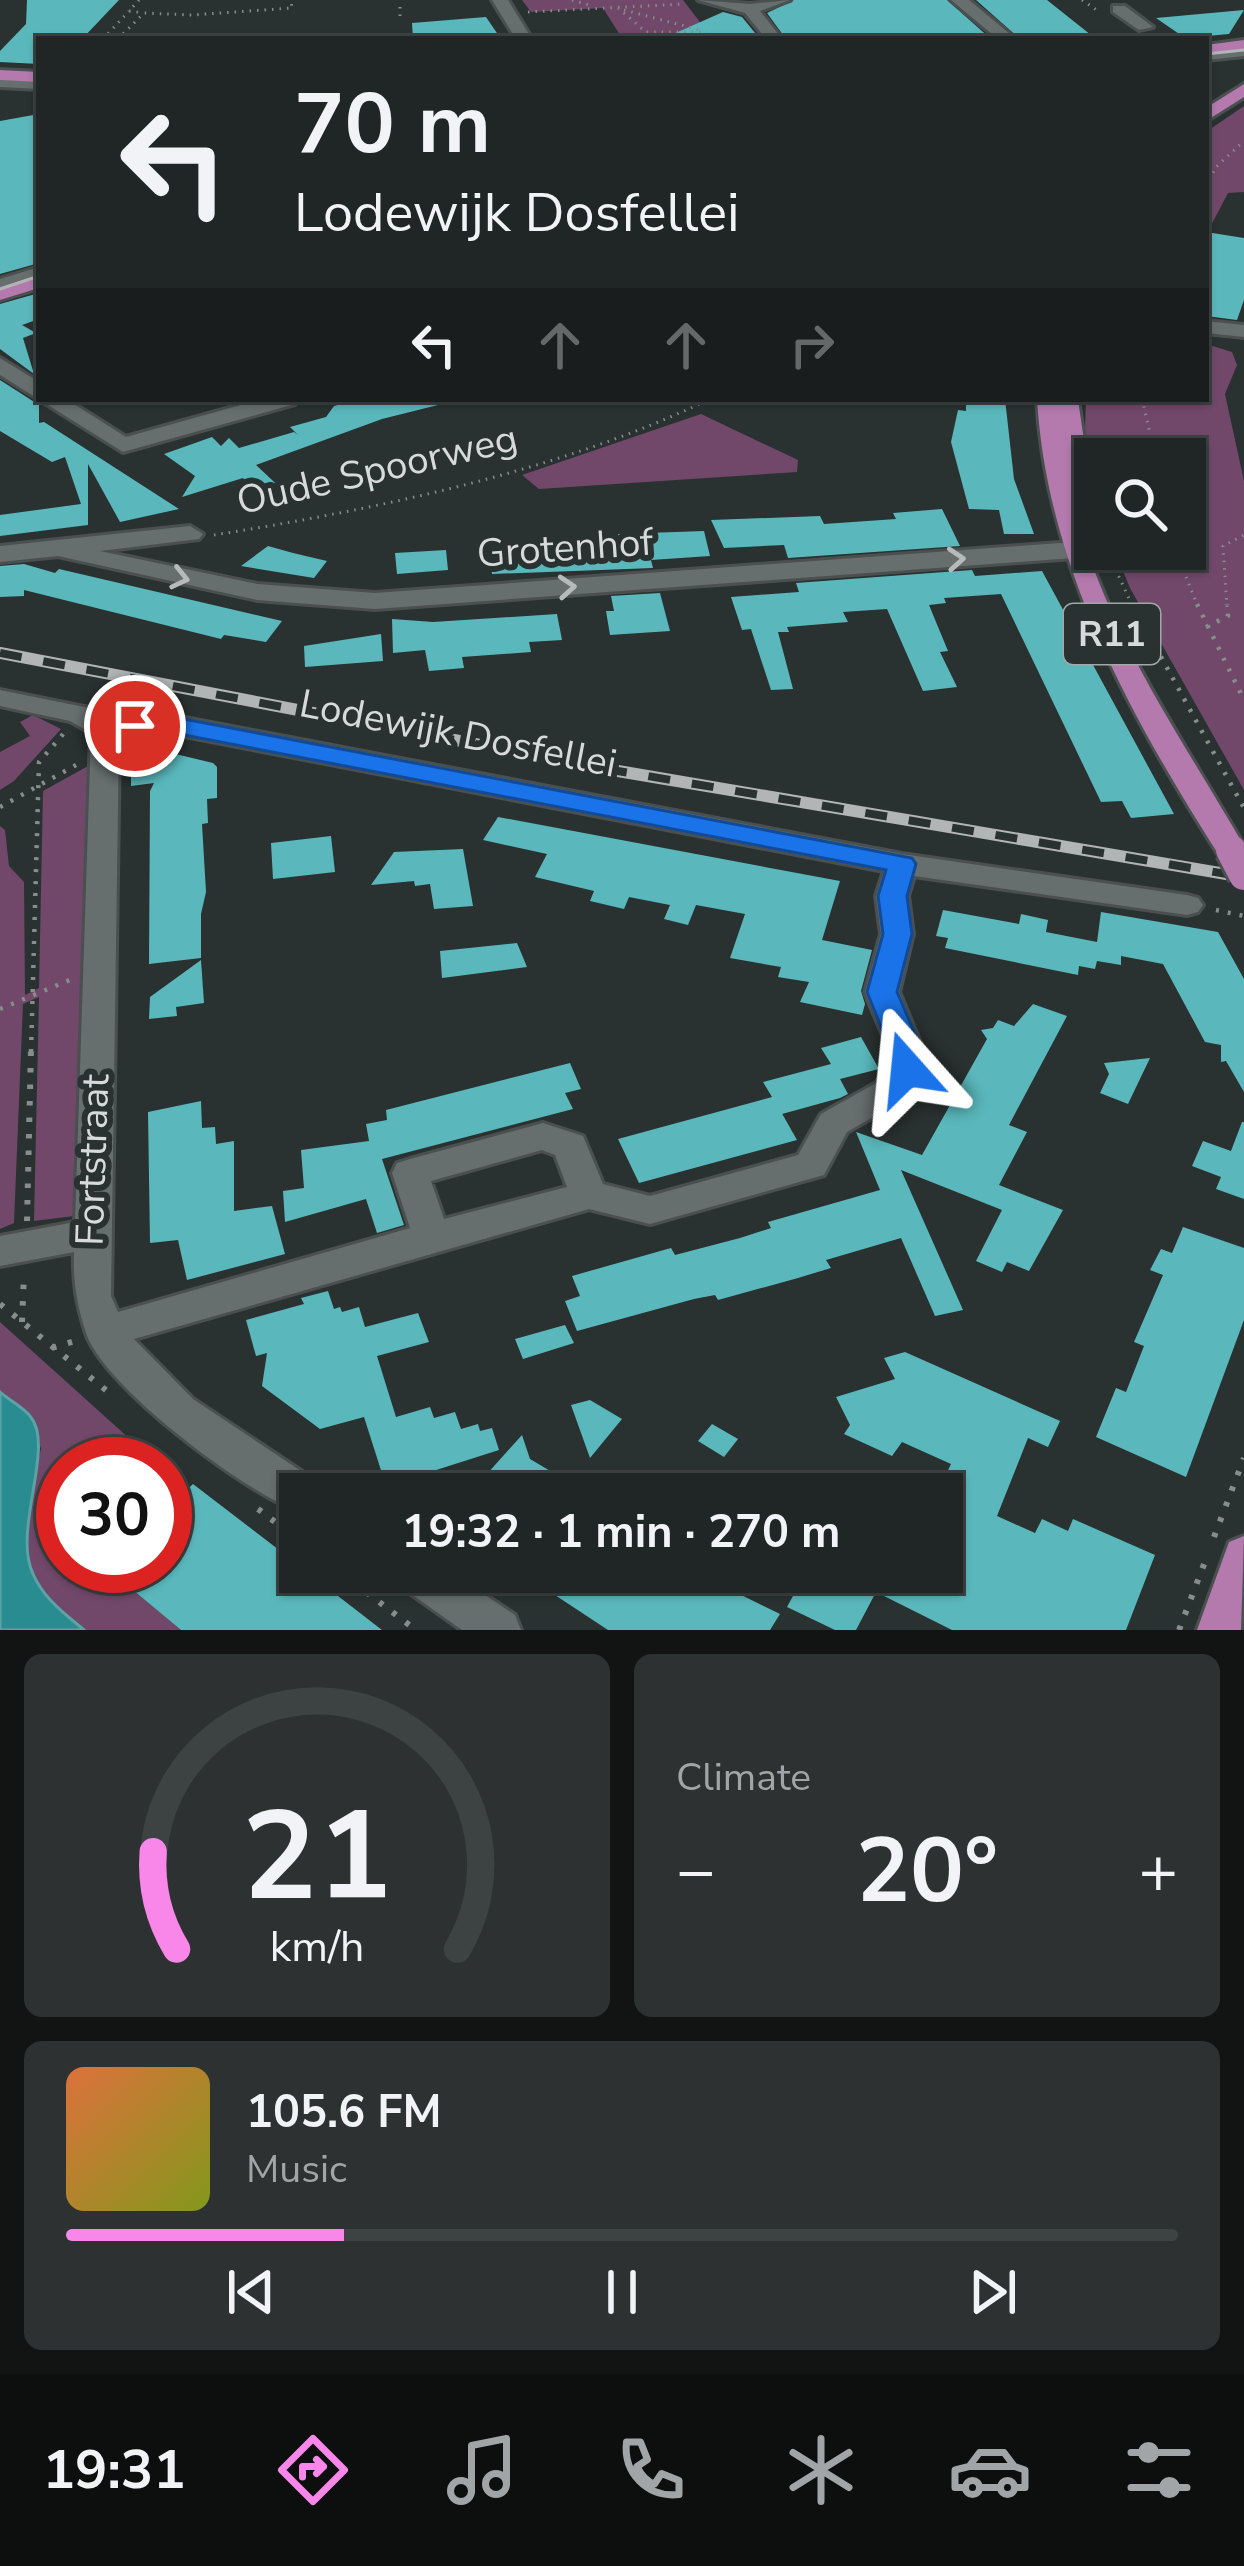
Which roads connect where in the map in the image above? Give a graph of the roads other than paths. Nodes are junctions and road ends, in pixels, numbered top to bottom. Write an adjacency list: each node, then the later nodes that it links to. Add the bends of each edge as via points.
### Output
1 (782, 0): 5 (street)
2 (959, 0): 10 (street)
3 (707, 1): 5 (street)
4 (504, 7): 8 (street)
5 (750, 9): 9 (street)
6 (1119, 9): 7 (street)
7 (1145, 27)
8 (522, 36)
9 (772, 36)
10 (1004, 36)
11 (1244, 52): 12 (main road)
12 (1209, 56)
13 (0, 81): 14 (main road)
14 (36, 83)
15 (1244, 89): 16 (main road)
16 (1209, 114)
17 (36, 275): 18 (main road)
18 (0, 286)
19 (1209, 327): 20 (street)
20 (1244, 331)
21 (0, 365): 22 (street)
22 (36, 390)
23 (55, 402): 24 (street, via 123,445)
24 (276, 402)
25 (1048, 402): 28 (main road, R11, via 1051,459)
26 (1067, 402): 27 (main road, R11)
27 (1074, 466)
28 (1074, 515)
29 (190, 534): 30 (street, Grotenhof)
30 (66, 550): 31 (street, Grotenhof, one-way to 31, via 306,601); 32 (street, Grotenhof)
31 (1074, 550)
32 (0, 554)
33 (1099, 570): 36 (main road, R11)
34 (0, 698): 35 (street, Lodewijk Dosfellei)
35 (92, 722): 37 (street, Lodewijk Dosfellei, via 184,727); 40 (street, Fortstraat, via 99,968)
36 (1240, 854)
37 (902, 864): 38 (street, Lodewijk Dosfellei); 39 (street, via 882,992 909,1057 897,1087 832,1124 812,1165 650,1210)
38 (1186, 904)
39 (590, 1195): 41 (street); 41 (street, via 570,1146 543,1136 410,1173)
40 (90, 1234): 42 (street); 43 (street, Fortstraat, via 89,1278)
41 (432, 1237): 43 (street)
42 (13, 1248)
43 (105, 1332): 44 (street, Fortstraat, via 141,1379)
44 (279, 1478)
45 (1244, 1556): 48 (main road)
46 (445, 1593): 47 (street)
47 (499, 1630)
48 (1219, 1630)

